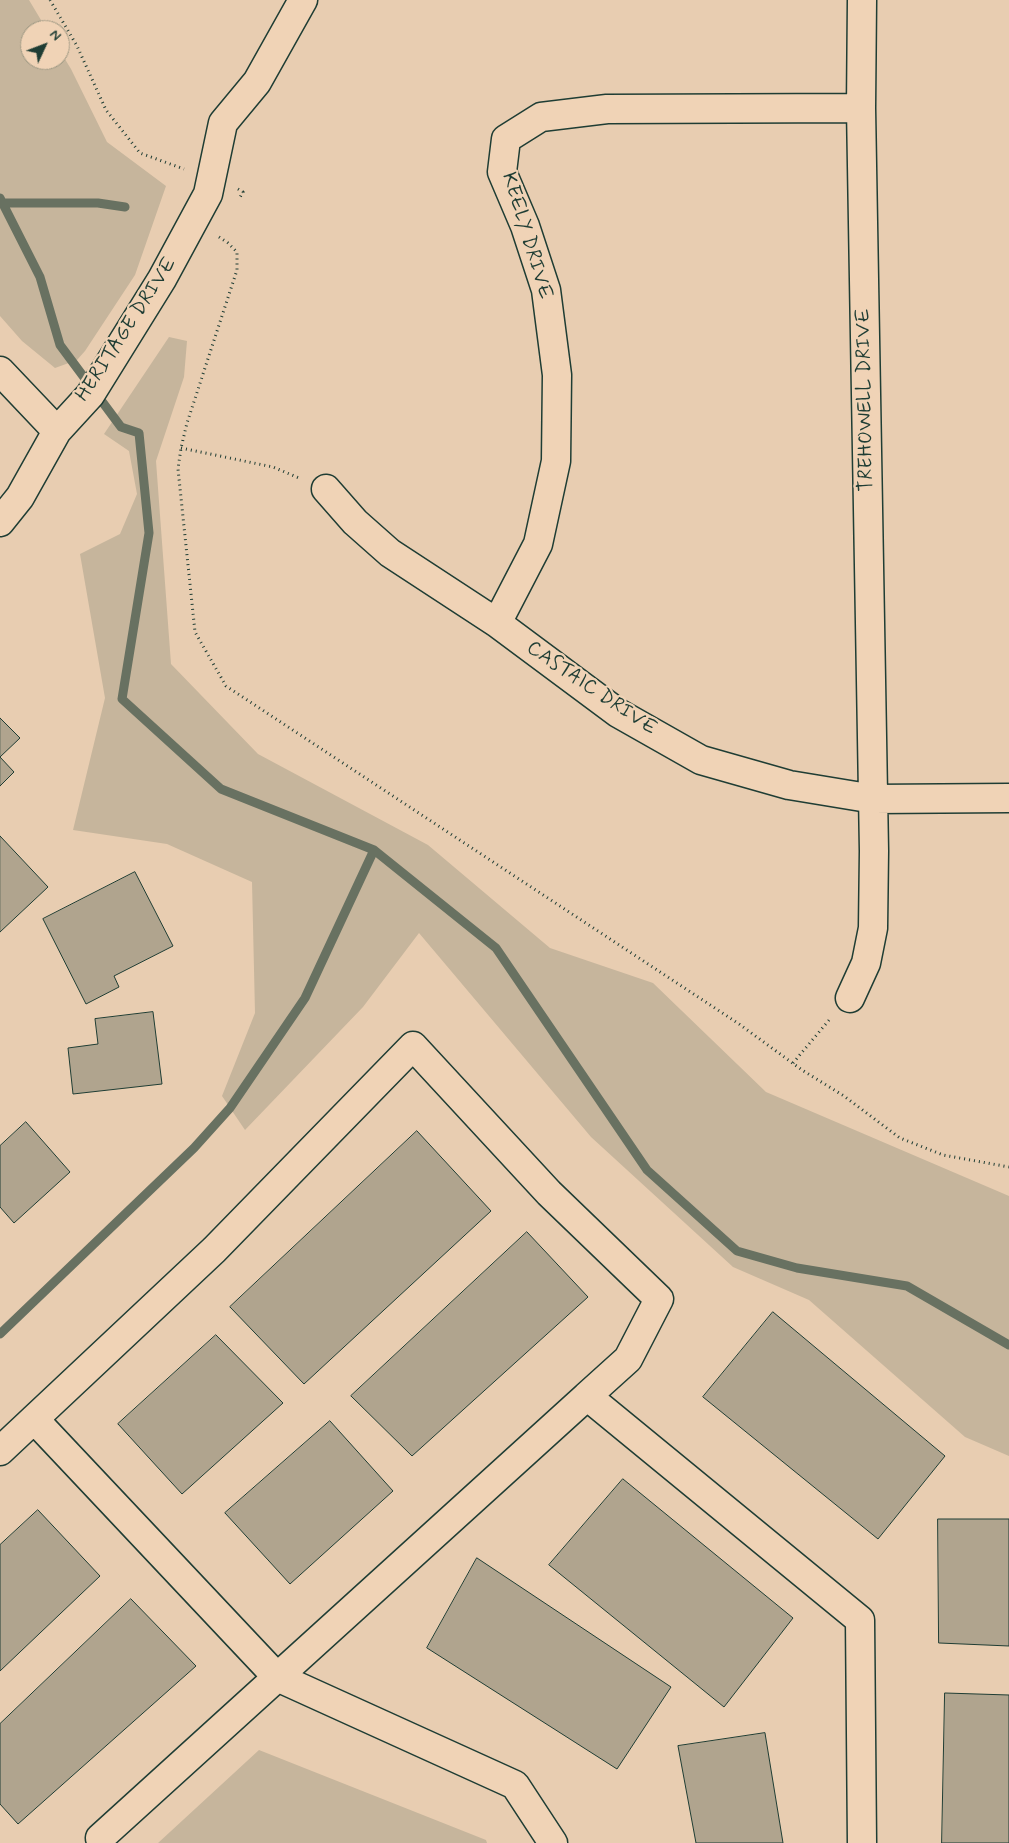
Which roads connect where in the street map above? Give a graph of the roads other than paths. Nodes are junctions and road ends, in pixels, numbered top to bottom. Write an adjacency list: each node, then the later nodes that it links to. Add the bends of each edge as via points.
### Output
1 (303, 0): 5 (street, HERITAGE DRIVE, via 257,82 223,123 208,194 162,280 90,395)
2 (862, 0): 3 (street, TREHOWELL DRIVE)
3 (861, 108): 8 (street, KEELY DRIVE, via 607,109 540,117 506,139 502,172 525,226 546,290 557,376 556,461 538,544); 10 (street, TREHOWELL DRIVE)
4 (0, 371): 5 (street)
5 (57, 431): 7 (street, HERITAGE DRIVE, via 20,497)
6 (326, 489): 8 (street, CASTAIC DRIVE, via 354,522 390,553)
7 (0, 522)
8 (497, 623): 10 (street, CASTAIC DRIVE, via 618,712 701,760 789,785)
9 (1009, 798): 10 (street, CASTAIC DRIVE)
10 (874, 799): 11 (street, TREHOWELL DRIVE, via 873,928 866,963)
11 (850, 998)
12 (587, 1396): 13 (street, via 628,1359 659,1299 550,1193 413,1046 214,1250); 15 (street); 18 (street, via 860,1620)
13 (34, 1419): 14 (street); 15 (street)
14 (0, 1451)
15 (278, 1677): 16 (street); 17 (street, via 514,1785)
16 (100, 1838)
17 (553, 1843)
18 (862, 1843)

